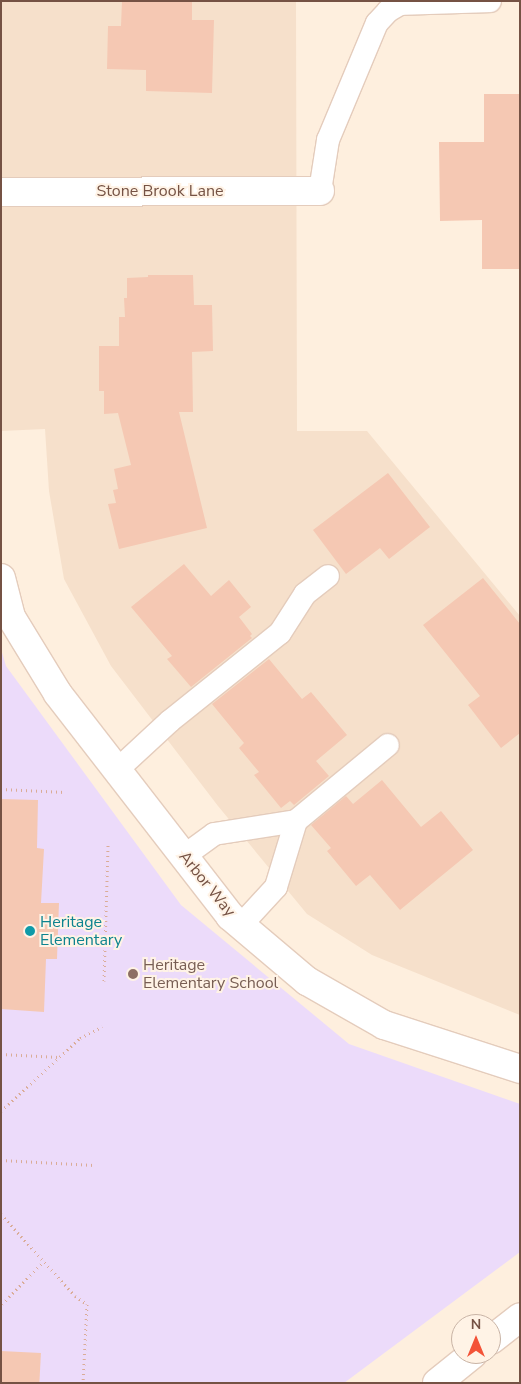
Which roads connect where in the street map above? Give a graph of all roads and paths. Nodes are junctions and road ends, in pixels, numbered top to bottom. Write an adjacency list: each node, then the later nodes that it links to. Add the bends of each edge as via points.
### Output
1 (490, 1): 2 (lane, via 400,4 377,23 328,140)
2 (320, 191): 3 (street, Stone Brook Lane)
3 (1, 192)
4 (328, 576): 7 (lane, via 305,594 280,633 170,721)
5 (1, 578): 7 (street, Arbor Way, via 11,617 58,694)
6 (388, 745): 10 (lane)
7 (117, 770): 12 (street, Arbor Way)
8 (1, 789): 9 (path)
9 (65, 792)
10 (296, 821): 12 (lane, via 214,834); 13 (lane, via 276,887)
11 (108, 844): 14 (path)
12 (184, 856): 13 (street, Arbor Way, via 230,916)
13 (241, 925): 18 (street, Arbor Way, via 307,981 384,1025)
14 (104, 981)
15 (102, 1027): 17 (path, via 80,1038)
16 (1, 1054): 17 (path)
17 (60, 1056): 19 (path)
18 (520, 1069)
19 (1, 1111)
20 (1, 1160): 21 (path)
21 (94, 1165)
22 (1, 1214): 23 (path)
23 (44, 1261): 24 (path); 28 (path, via 75,1296 87,1304)
24 (2, 1304)
25 (520, 1317): 26 (street)
26 (501, 1332)
27 (461, 1364): 29 (street)
28 (83, 1383)
29 (437, 1383)

